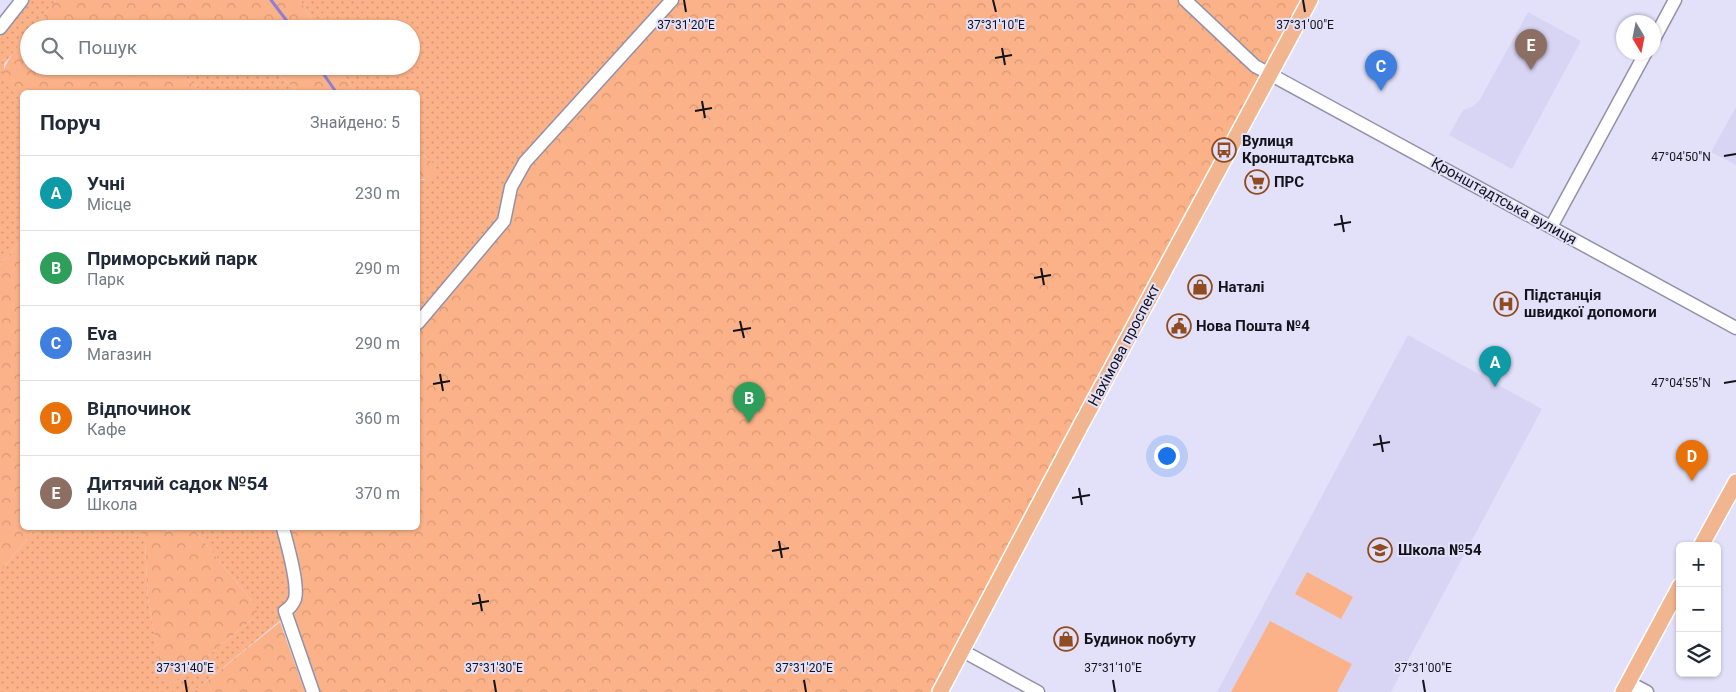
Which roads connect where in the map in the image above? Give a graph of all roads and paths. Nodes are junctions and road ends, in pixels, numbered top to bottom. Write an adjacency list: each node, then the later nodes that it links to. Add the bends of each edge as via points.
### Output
1 (22, 0): 7 (street)
2 (672, 0): 11 (street, via 525,162 511,187 504,222)
3 (1185, 0): 9 (street, Кронштадтська вулиця, via 1255,66)
4 (1310, 0): 9 (main road, Нахімова проспект)
5 (1675, 0): 6 (street)
6 (1661, 26)
7 (0, 28)
8 (1642, 60): 10 (street)
9 (1271, 74): 10 (street, Кронштадтська вулиця); 17 (main road, Нахімова проспект)
10 (1551, 227): 12 (street, Кронштадтська вулиця)
11 (420, 321)
12 (1736, 328)
13 (1736, 482): 15 (main road)
14 (283, 530): 19 (street, via 296,596 285,611)
15 (1704, 542)
16 (1679, 587): 18 (main road)
17 (961, 650): 20 (main road, Нахімова проспект); 21 (street)
18 (1626, 687): 22 (street)
19 (313, 692)
20 (940, 692)
21 (1038, 692)
22 (1647, 692)

